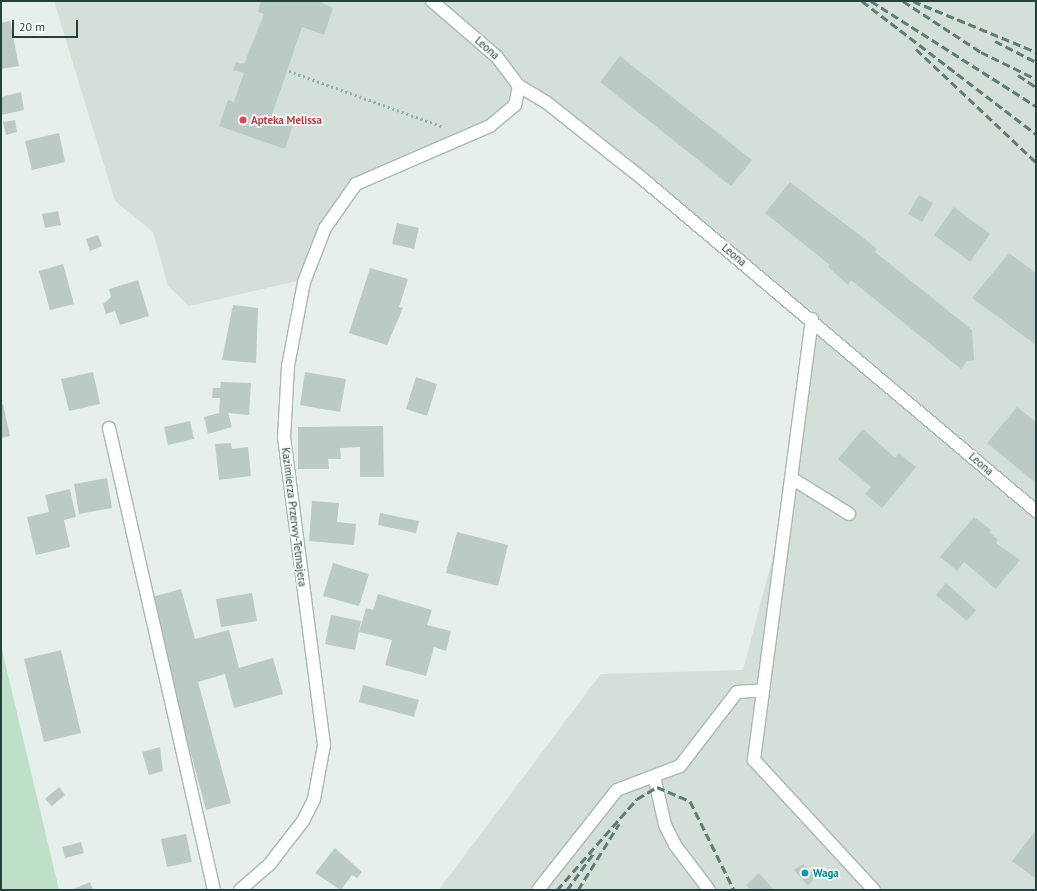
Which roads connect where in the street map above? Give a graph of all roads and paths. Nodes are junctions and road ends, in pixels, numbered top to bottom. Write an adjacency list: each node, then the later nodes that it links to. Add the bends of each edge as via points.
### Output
1 (432, 1): 3 (street, Leona, via 497,57)
2 (289, 71): 4 (path, via 446,128)
3 (519, 86): 4 (street, Kazimierza Przerwy-Tetmajera, via 515,105 506,115); 5 (street, Leona, via 546,102)
4 (455, 141): 13 (street, Kazimierza Przerwy-Tetmajera, via 356,184 325,228 304,282 288,366 284,438 324,745 314,799 303,821 269,864)
5 (812, 319): 7 (street); 8 (street, Leona)
6 (109, 428): 12 (street)
7 (793, 479): 9 (street); 10 (street)
8 (1036, 511)
9 (849, 514)
10 (763, 690): 11 (street, via 737,692 680,766); 16 (street, via 754,760)
11 (654, 776): 14 (street, via 616,790); 15 (street, via 665,825 675,845)
12 (214, 890)
13 (240, 890)
14 (538, 890)
15 (709, 890)
16 (874, 890)

